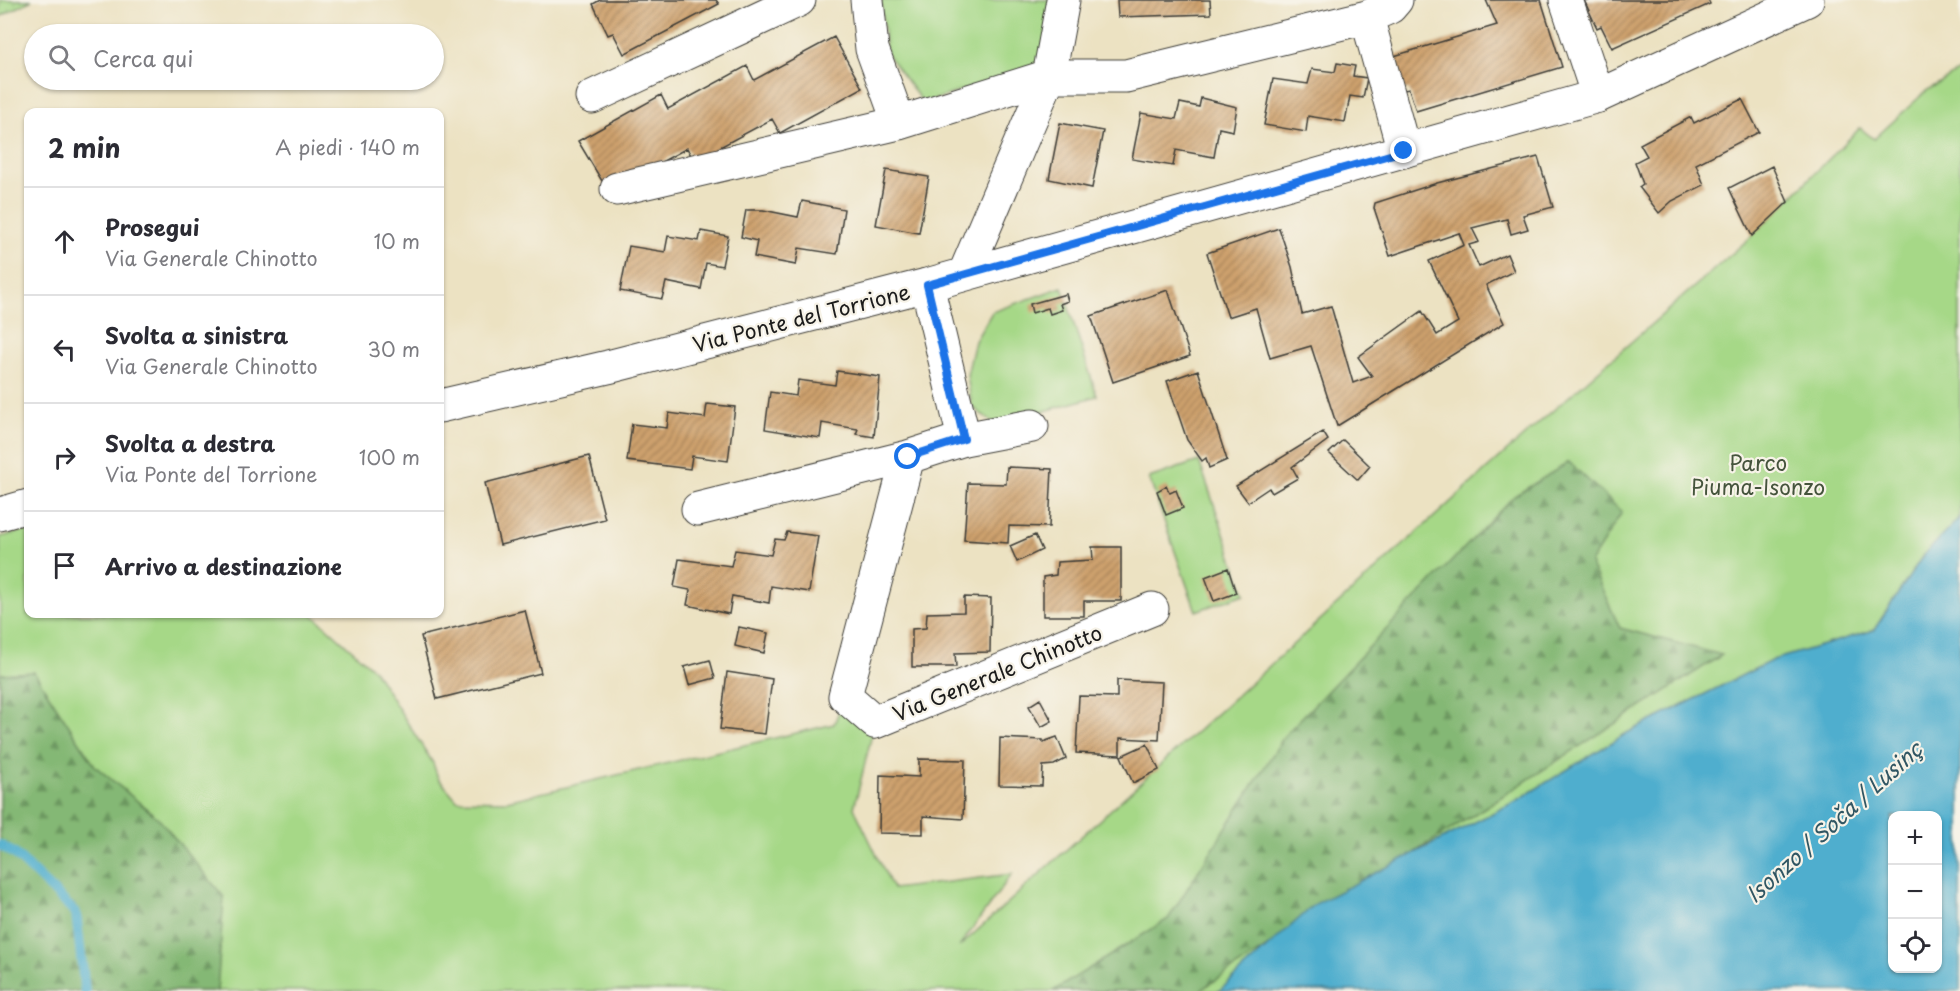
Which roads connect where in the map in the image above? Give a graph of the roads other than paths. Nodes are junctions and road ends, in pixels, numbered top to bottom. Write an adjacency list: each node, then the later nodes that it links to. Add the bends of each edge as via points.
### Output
1 (799, 0): 10 (street)
2 (867, 0): 11 (street, via 872,49)
3 (1064, 0): 8 (street)
4 (1396, 0): 7 (street, via 1390,7)
5 (1566, 0): 9 (street)
6 (1807, 0): 9 (street, Via Ponte del Torrione)
7 (1367, 17): 8 (street, via 1126,76); 12 (street)
8 (1049, 76): 11 (street); 14 (street)
9 (1598, 96): 12 (street, Via Ponte del Torrione)
10 (592, 97)
11 (899, 123): 13 (street)
12 (1404, 151): 14 (street, Via Ponte del Torrione)
13 (617, 189)
14 (965, 273): 15 (street, Via Ponte del Torrione)
15 (927, 285): 16 (street, Via Ponte del Torrione); 18 (street)
16 (444, 405)
17 (1032, 426): 18 (street)
18 (964, 439): 19 (street)
19 (908, 457): 21 (street); 23 (street, Via Generale Chinotto, via 845,696 875,722)
20 (24, 507): 22 (street)
21 (698, 509)
22 (0, 514)
23 (1152, 609)

